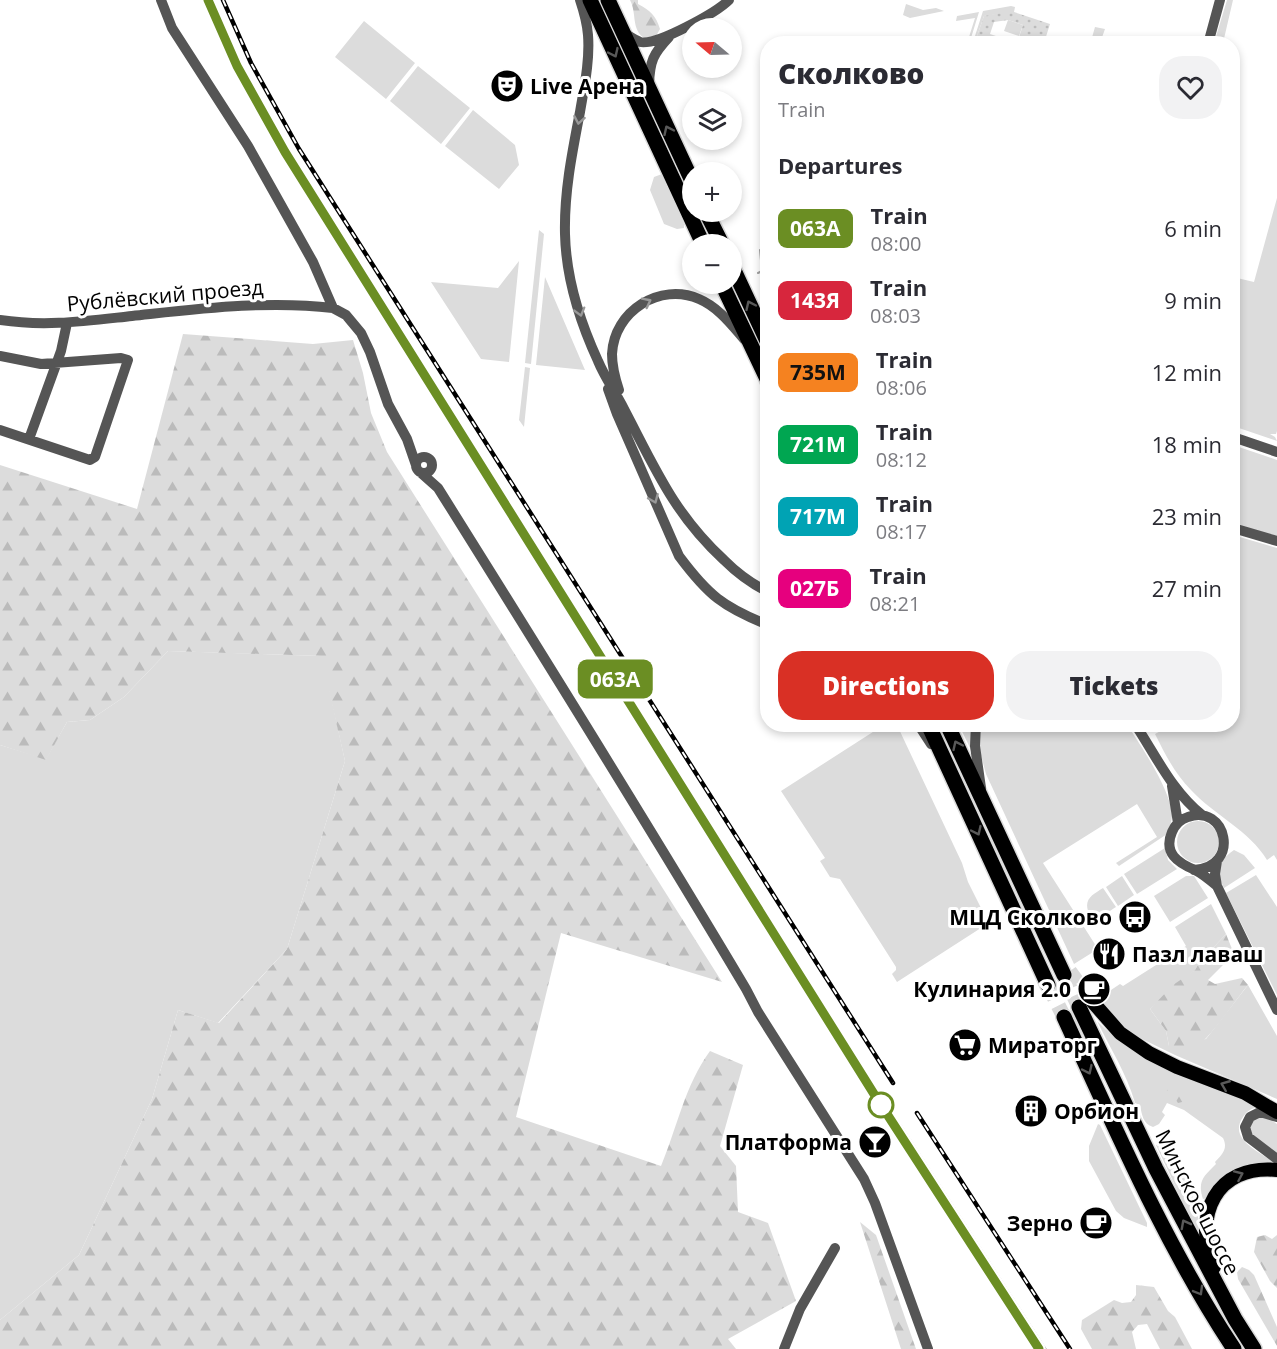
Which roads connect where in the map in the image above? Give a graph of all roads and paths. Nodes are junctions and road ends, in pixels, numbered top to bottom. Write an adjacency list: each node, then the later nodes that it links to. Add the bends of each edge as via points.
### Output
1 (161, 0): 17 (street, via 172,28 248,146 313,262)
2 (573, 0): 11 (street, via 584,35)
3 (580, 0): 11 (street, via 588,34)
4 (590, 0): 14 (highway, one-way to 14)
5 (608, 0): 8 (highway)
6 (729, 0): 9 (street)
7 (1220, 0): 10 (street)
8 (624, 33): 9 (street, via 640,42); 12 (highway)
9 (671, 34): 12 (street, via 651,61)
10 (1210, 36)
11 (587, 67): 24 (street, one-way to 24, via 569,174 565,236 573,291)
12 (648, 87): 13 (highway, one-way to 12)
13 (683, 162)
14 (698, 234)
15 (742, 287): 20 (highway, one-way to 15)
16 (727, 294): 21 (highway)
17 (333, 308): 19 (street, Рублёвский проезд, via 271,305); 28 (street, via 346,315 361,333 388,404)
18 (0, 320): 19 (street, Рублёвский проезд)
19 (67, 323): 23 (street)
20 (760, 326)
21 (754, 351): 25 (highway); 26 (street, one-way to 21, via 613,367 615,338 627,316 648,300 672,294 698,298 727,319)
22 (0, 356): 23 (street, via 41,364)
23 (57, 362): 30 (street); 30 (street, via 128,360 95,458)
24 (598, 363): 26 (street); 38 (street, one-way to 38, via 679,556 718,601)
25 (760, 364)
26 (624, 408): 37 (street, via 687,522 731,567)
27 (0, 430): 30 (street)
28 (407, 439): 32 (street); 33 (street)
29 (1240, 439): 31 (street)
30 (29, 440)
31 (1277, 452)
32 (430, 461): 33 (street, via 428,471); 34 (street)
33 (418, 468): 34 (street)
34 (438, 488): 64 (street, via 864,1179)
35 (1240, 530): 36 (street)
36 (1277, 541)
37 (760, 588)
38 (760, 622)
39 (923, 732): 44 (street)
40 (932, 732): 44 (highway)
41 (951, 732): 46 (highway, one-way to 41)
42 (976, 732): 46 (street)
43 (1140, 732): 45 (street)
44 (952, 777): 53 (highway, one-way to 53)
45 (1171, 783): 47 (street); 48 (street)
46 (984, 803): 52 (highway)
47 (1202, 815): 48 (street); 49 (street, via 1222,830 1224,847)
48 (1178, 823): 50 (street, via 1170,840 1172,854 1180,864)
49 (1217, 861): 50 (street, via 1211,867); 51 (street)
50 (1194, 870): 51 (street)
51 (1217, 886): 55 (street)
52 (1067, 973)
53 (1048, 985)
54 (1085, 1003): 57 (main road, one-way to 54, via 1245,1093 1149,1053); 62 (highway, Минское шоссе, one-way to 54, via 1156,1169)
55 (1276, 1007)
56 (1064, 1017): 65 (highway, Минское шоссе, one-way to 65, via 1142,1185)
57 (1277, 1112)
58 (1277, 1117): 59 (street, via 1260,1112 1250,1117 1245,1127 1248,1137)
59 (1277, 1159)
60 (1277, 1170): 62 (main road, one-way to 60, via 1208,1252 1208,1210 1220,1189 1235,1176 1256,1169)
61 (835, 1248): 63 (street, via 800,1309)
62 (1235, 1319): 66 (highway, Минское шоссе)
63 (784, 1349)
64 (928, 1349)
65 (1232, 1349)
66 (1254, 1349)

